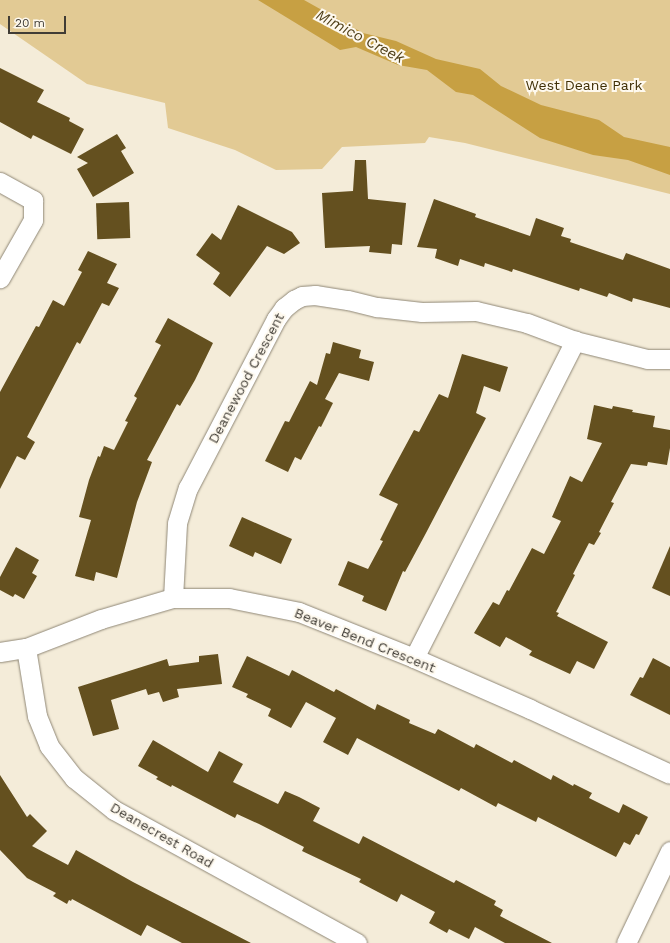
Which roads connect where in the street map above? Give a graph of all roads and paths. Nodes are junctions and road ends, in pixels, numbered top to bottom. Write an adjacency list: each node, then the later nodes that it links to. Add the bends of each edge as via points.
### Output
1 (0, 182): 2 (street, via 33,200 33,220)
2 (0, 278)
3 (575, 341): 4 (street, Deanewood Crescent, via 647,359); 5 (street, Deanewood Crescent, via 527,323 476,311 422,312 377,307 315,295 302,296 294,300 276,319 188,488 177,523); 8 (street)
4 (670, 359)
5 (173, 598): 6 (street, Beaver Bend Crescent, via 101,619); 8 (street, Beaver Bend Crescent, via 230,598 299,612)
6 (26, 648): 7 (street, Beaver Bend Crescent); 11 (street, Deanecrest Road, via 37,716 49,746 74,778 114,810)
7 (0, 652)
8 (414, 658): 9 (street, Beaver Bend Crescent)
9 (670, 774)
10 (670, 851): 12 (street)
11 (357, 943)
12 (626, 943)

